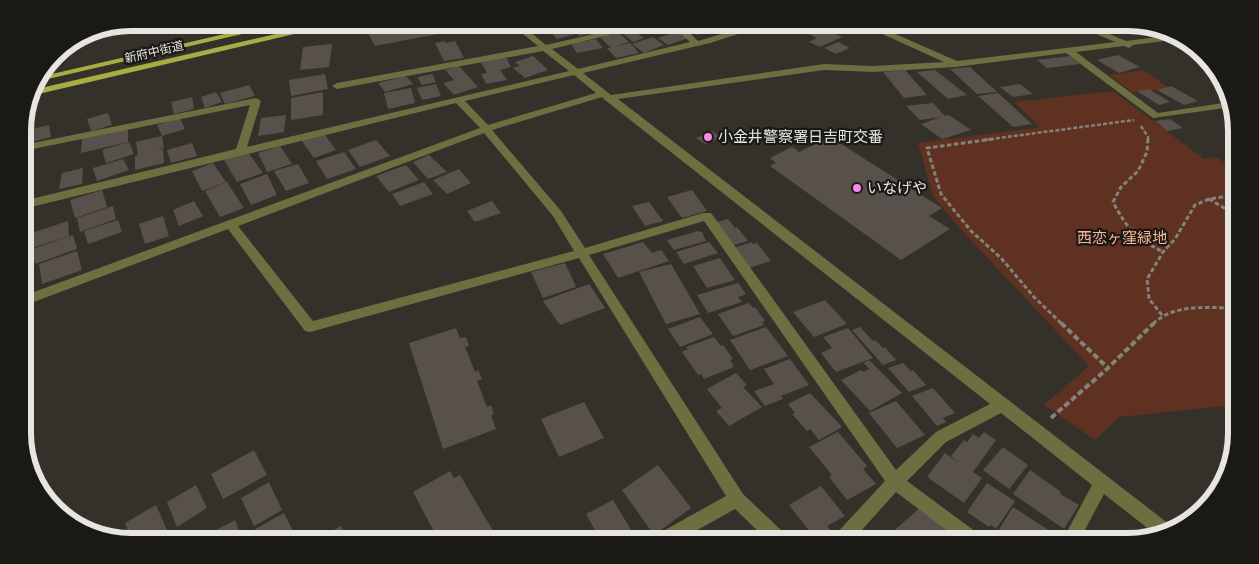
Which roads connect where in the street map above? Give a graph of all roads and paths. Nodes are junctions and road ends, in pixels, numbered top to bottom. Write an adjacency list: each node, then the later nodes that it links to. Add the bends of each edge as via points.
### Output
1 (251, 31): 20 (main road, 新府中街道)
2 (280, 31): 20 (main road, 新府中街道)
3 (302, 31): 15 (main road, 新府中街道)
4 (336, 31): 15 (main road, via 260,48)
5 (523, 31): 17 (street)
6 (619, 31): 17 (street)
7 (683, 31): 14 (street)
8 (739, 31): 14 (street)
9 (881, 31): 19 (street)
10 (1097, 31): 12 (street)
11 (1111, 31): 12 (street)
12 (1116, 38): 16 (street)
13 (1165, 39): 16 (street)
14 (696, 43): 21 (street)
15 (246, 44): 24 (main road, 新府中街道)
16 (1129, 44): 18 (street)
17 (544, 48): 21 (street); 23 (street)
18 (1070, 52): 19 (street); 27 (street, via 1156,116)
19 (956, 64): 25 (street, via 873,69 824,67)
20 (82, 70): 22 (main road, 新府中街道)
21 (572, 71): 25 (street); 26 (street)
22 (47, 78)
23 (337, 86)
24 (40, 91)
25 (605, 96): 28 (street); 42 (street)
26 (458, 99): 28 (street); 30 (street)
27 (1224, 106)
28 (486, 129): 35 (street); 37 (street, via 557,214)
29 (31, 146): 30 (street, via 256,101)
30 (240, 152): 33 (street)
31 (1228, 196): 32 (path)
32 (1209, 199): 34 (path); 36 (path, via 1195,205 1175,239)
33 (31, 203)
34 (1228, 210)
35 (231, 225): 37 (street, via 310,327); 38 (street)
36 (1163, 252): 40 (path, via 1147,279 1149,299); 41 (path, via 1127,227 1113,202 1121,187 1138,171 1148,152 1148,137 1138,119 927,148 940,194 1034,297)
37 (583, 253): 44 (street, via 707,216); 46 (street)
38 (31, 297)
39 (1228, 308): 40 (path, via 1188,308)
40 (1162, 314): 41 (path)
41 (1108, 368): 43 (path)
42 (1002, 405): 43 (street); 44 (street, via 941,437)
43 (1036, 432): 45 (street)
44 (895, 482): 50 (street); 51 (street)
45 (1102, 483): 47 (street); 52 (street)
46 (737, 499): 48 (street); 49 (street)
47 (1159, 527)
48 (676, 533)
49 (772, 533)
50 (848, 533)
51 (963, 533)
52 (1074, 533)

